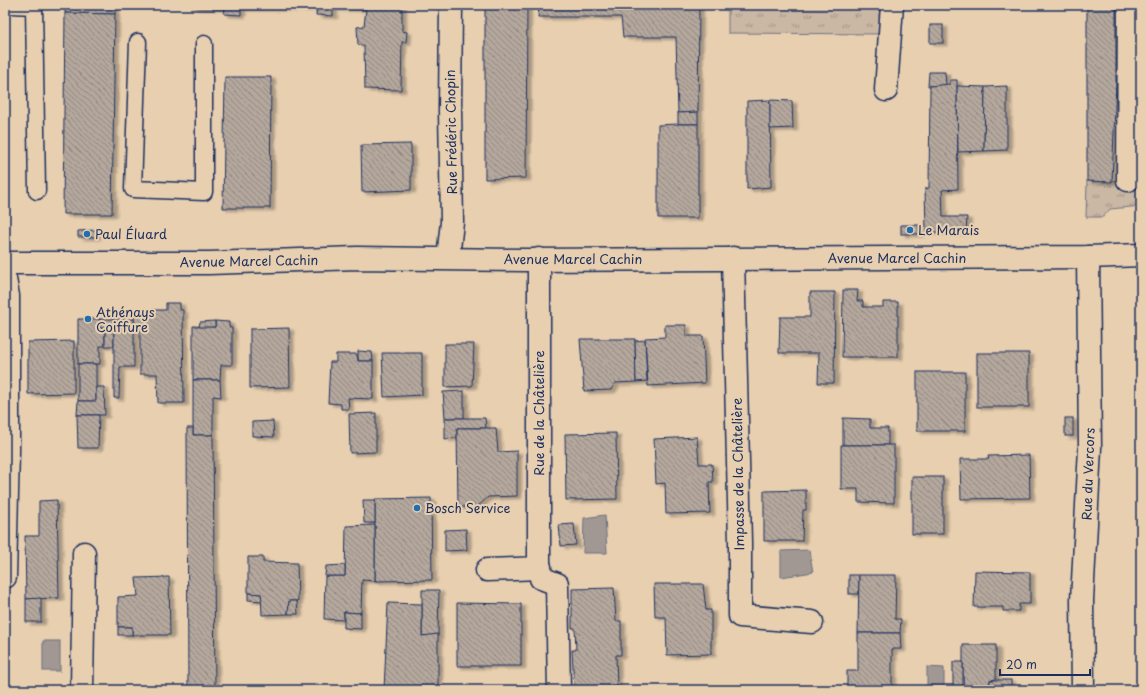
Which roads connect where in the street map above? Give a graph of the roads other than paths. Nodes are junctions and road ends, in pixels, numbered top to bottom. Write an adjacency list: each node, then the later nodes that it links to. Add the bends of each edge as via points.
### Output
1 (11, 5): 10 (lane, via 34,6)
2 (451, 5): 13 (street, Rue Frédéric Chopin, via 452,222)
3 (892, 5): 8 (street)
4 (1129, 5): 7 (street)
5 (138, 42): 6 (lane, via 133,189 204,192)
6 (204, 44)
7 (1135, 82): 9 (street)
8 (886, 90)
9 (1128, 180)
10 (37, 191)
11 (1139, 251): 12 (street, Avenue Marcel Cachin)
12 (1088, 257): 14 (street, Avenue Marcel Cachin); 25 (street, Rue du Vercors, via 1090,441 1082,600)
13 (448, 258): 15 (street, Avenue Marcel Cachin); 16 (street, Avenue Marcel Cachin, via 209,263)
14 (733, 258): 15 (street, Avenue Marcel Cachin); 22 (street, Impasse de la Châtelière, via 740,616)
15 (539, 259): 19 (street, Rue de la Châtelière)
16 (5, 263)
17 (5, 279): 21 (street, via 8,296 8,451)
18 (84, 552): 23 (street)
19 (540, 567): 20 (street); 24 (street, via 541,578 558,584)
20 (487, 570)
21 (5, 577)
22 (812, 622)
23 (82, 690)
24 (559, 690)
25 (1083, 690)

